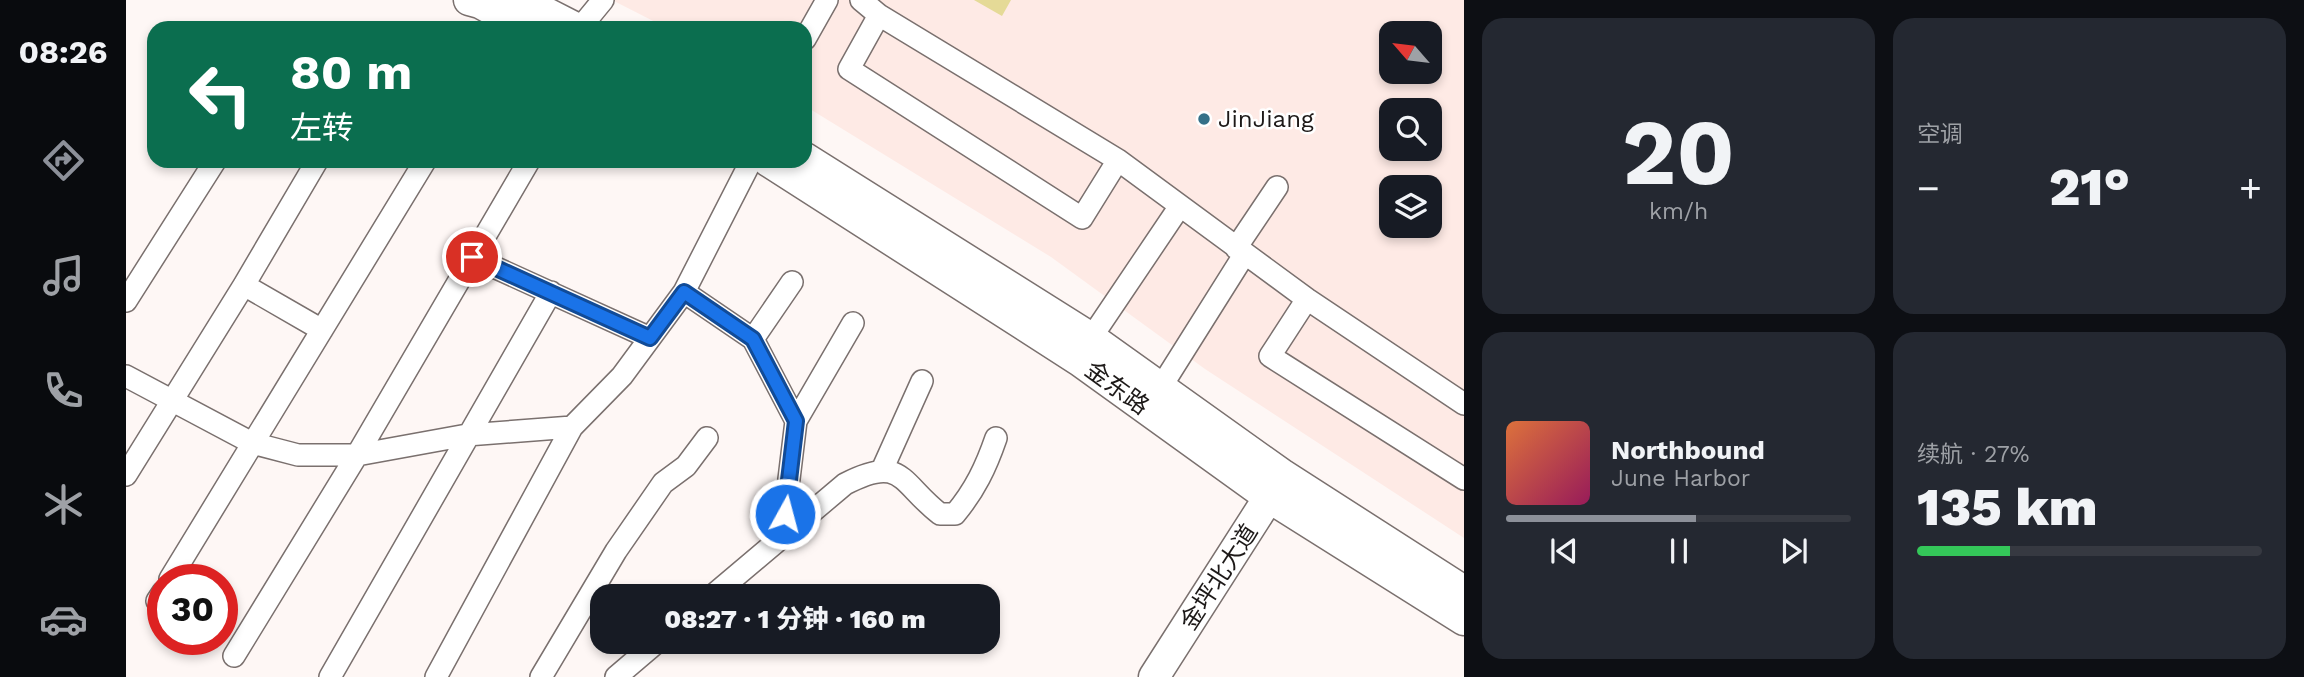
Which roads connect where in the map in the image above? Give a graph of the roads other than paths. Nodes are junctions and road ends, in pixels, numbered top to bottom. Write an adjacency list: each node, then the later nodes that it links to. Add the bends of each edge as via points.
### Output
1 (469, 0): 7 (main road)
2 (521, 0): 8 (main road)
3 (603, 0): 9 (street)
4 (827, 0): 10 (street)
5 (861, 0): 6 (street)
6 (879, 15): 11 (street); 11 (street, via 849,69 1082,218)
7 (513, 21)
8 (564, 21)
9 (584, 21)
10 (812, 27)
11 (1118, 160): 20 (street)
12 (812, 162): 32 (main road, 金东路)
13 (211, 168): 28 (street)
14 (313, 168): 24 (street)
15 (421, 168): 30 (street)
16 (524, 168): 22 (street)
17 (747, 168): 26 (street)
18 (779, 168): 49 (main road, 金东路)
19 (1276, 187): 21 (street)
20 (1180, 206): 21 (street); 32 (street)
21 (1240, 252): 27 (street); 36 (street)
22 (472, 257): 25 (street); 45 (street)
23 (792, 282): 33 (street)
24 (244, 285): 30 (street); 37 (street)
25 (551, 292): 31 (street); 41 (street)
26 (684, 292): 31 (street); 33 (street)
27 (1307, 299): 38 (street); 48 (street, via 1270,356)
28 (126, 301)
29 (853, 323): 39 (street)
30 (323, 330): 44 (street)
31 (650, 338): 40 (street, via 622,376)
32 (1091, 338): 36 (main road, 金东路)
33 (753, 339): 39 (street)
34 (126, 376): 37 (street)
35 (922, 381): 46 (street)
36 (1161, 387): 49 (main road, 金东路)
37 (173, 399): 44 (street); 47 (street)
38 (1464, 404)
39 (796, 421): 50 (street)
40 (572, 427): 41 (street); 57 (street)
41 (467, 435): 45 (street); 58 (street)
42 (707, 438): 59 (street, via 686,466 663,483 616,551)
43 (996, 438): 46 (street, via 984,472 955,514 940,514 909,483)
44 (252, 443): 45 (street, via 298,455); 51 (street)
45 (357, 455): 56 (street)
46 (882, 470): 50 (street, via 845,484)
47 (126, 475)
48 (1464, 478)
49 (1276, 487): 53 (main road, 金东路); 54 (main road, 金东路); 61 (main road, 金坪北大道)
50 (782, 537): 52 (street)
51 (179, 564)
52 (726, 584)
53 (1464, 591)
54 (1464, 620)
55 (643, 654): 60 (street)
56 (234, 656)
57 (446, 674)
58 (330, 677)
59 (541, 677)
60 (616, 677)
61 (1154, 677)

